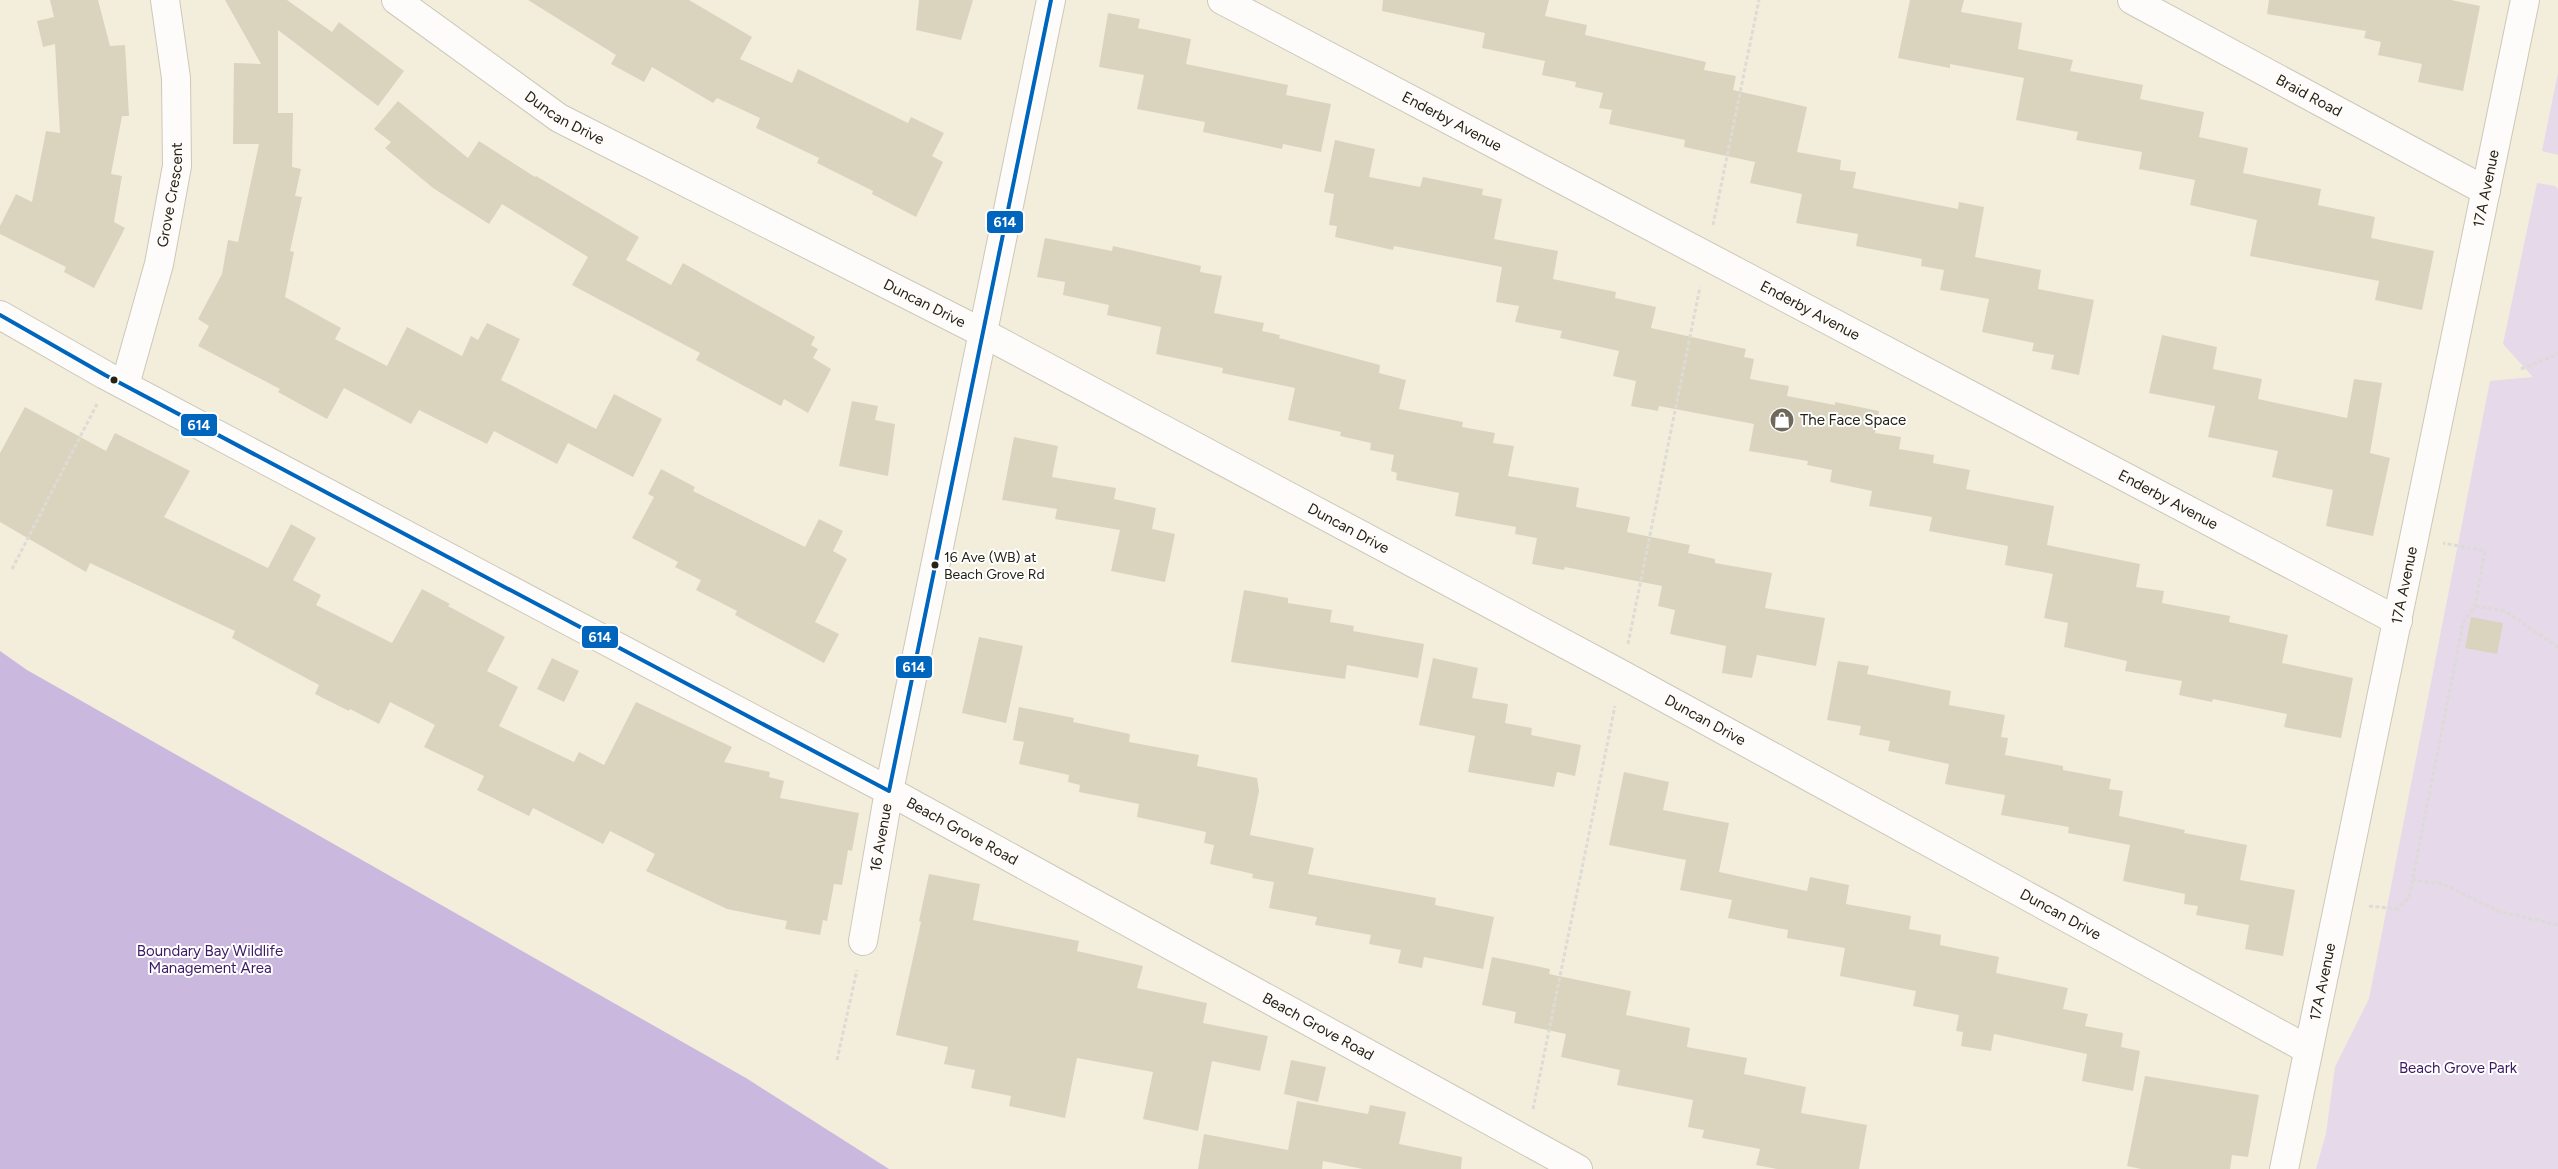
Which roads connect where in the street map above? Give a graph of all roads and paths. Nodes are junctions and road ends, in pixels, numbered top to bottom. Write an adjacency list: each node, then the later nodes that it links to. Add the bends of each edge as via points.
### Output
1 (165, 0): 14 (street, Grove Crescent, via 176,78 178,166 159,264)
2 (396, 0): 11 (street, Duncan Drive, via 559,118)
3 (1051, 0): 11 (street, 16 Avenue)
4 (1222, 0): 9 (street, Enderby Avenue)
5 (1759, 0): 9 (path)
6 (2132, 0): 8 (street, Braid Road)
7 (2525, 0): 8 (street, 17A Avenue)
8 (2486, 191): 15 (street, 17A Avenue)
9 (1707, 254): 18 (street, Enderby Avenue); 20 (path)
10 (0, 315): 14 (street, Beach Grove Road)
11 (983, 333): 20 (street, Duncan Drive); 21 (street, 16 Avenue)
12 (2558, 354): 13 (path)
13 (2521, 369)
14 (115, 380): 16 (path, via 94,396 100,399); 21 (street, Beach Grove Road)
15 (2415, 538): 17 (path, via 2485,551); 18 (street, 17A Avenue)
16 (12, 569)
17 (2475, 606): 19 (path, via 2505,611); 22 (path, via 2463,623)
18 (2398, 620): 23 (street, 17A Avenue)
19 (2558, 647)
20 (1622, 674): 26 (street, Duncan Drive); 28 (path)
21 (889, 791): 25 (street, 16 Avenue); 28 (street, Beach Grove Road)
22 (2412, 880): 23 (path, via 2409,897 2398,909); 24 (path, via 2443,884 2498,911)
23 (2339, 903): 26 (street, 17A Avenue)
24 (2558, 925)
25 (863, 941): 27 (path)
26 (2307, 1049): 30 (street, 17A Avenue)
27 (837, 1060)
28 (1526, 1141): 29 (street, Beach Grove Road)
29 (1578, 1169)
30 (2284, 1169)

